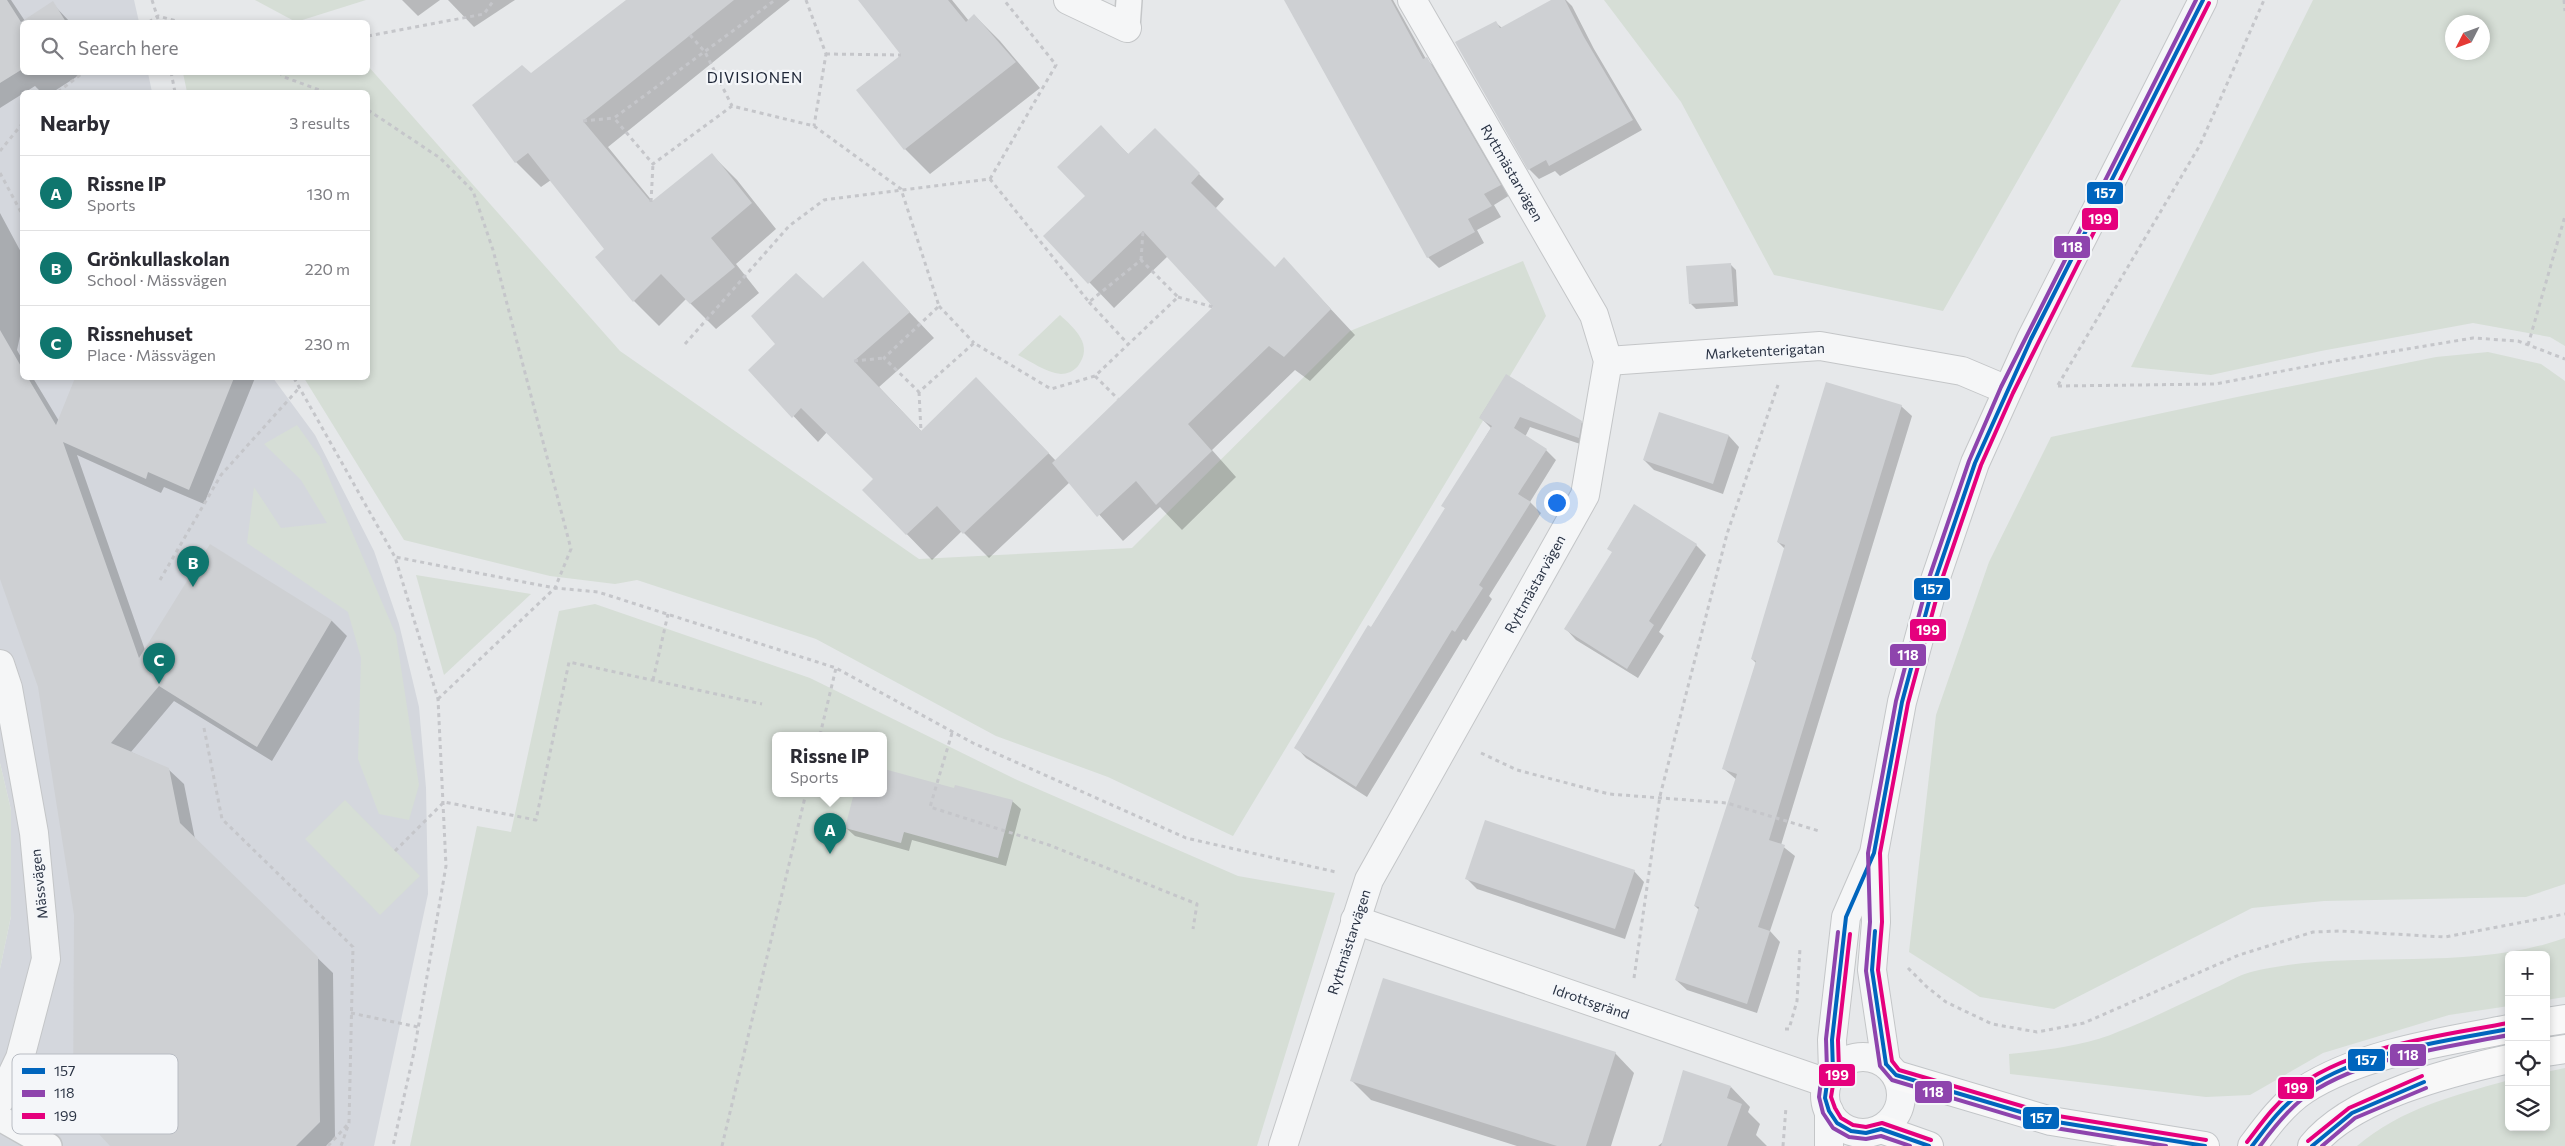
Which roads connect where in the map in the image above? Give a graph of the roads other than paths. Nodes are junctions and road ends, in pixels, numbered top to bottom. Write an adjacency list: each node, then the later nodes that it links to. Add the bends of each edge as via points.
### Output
1 (1068, 0): 5 (street)
2 (1129, 0): 5 (lane)
3 (1412, 0): 6 (street, Ryttmästarvägen, via 1594,315)
4 (2203, 0): 7 (street)
5 (1127, 28)
6 (1608, 361): 7 (street, Marketenterigatan, via 1820,346 1962,371); 10 (street, Ryttmästarvägen, via 1585,495 1369,880)
7 (2007, 390): 9 (street, via 1975,463 1934,583 1902,702)
8 (0, 664): 16 (street, Mässvägen, via 8,688 34,833 46,959)
9 (1874, 853): 18 (street, via 1876,922 1872,970); 20 (street, via 1846,917)
10 (1355, 920): 20 (street, Idrottsgränd); 28 (street, Ryttmästarvägen)
11 (2565, 1019): 12 (main road)
12 (2550, 1021)
13 (2505, 1029): 32 (main road, via 2337,1072 2303,1091 2272,1119)
14 (2565, 1049): 15 (main road)
15 (2550, 1051)
16 (21, 1054)
17 (2505, 1060): 33 (main road, via 2450,1072 2393,1093 2352,1113)
18 (1891, 1070): 20 (street, via 1872,1057 1857,1056 1843,1062); 26 (street, via 1901,1090 1900,1106 1892,1119); 31 (main road, via 2051,1121)
19 (12, 1075): 21 (street, Mässvägen)
20 (1830, 1077): 22 (street, via 1825,1098)
21 (0, 1100)
22 (1829, 1111): 26 (street, via 1837,1123 1851,1131); 29 (street)
23 (0, 1118): 24 (lane)
24 (12, 1125)
25 (27, 1134): 27 (lane)
26 (1873, 1135): 30 (main road)
27 (48, 1146)
28 (1283, 1146)
29 (1829, 1146)
30 (1929, 1146)
31 (2205, 1146)
32 (2252, 1146)
33 (2312, 1146)

